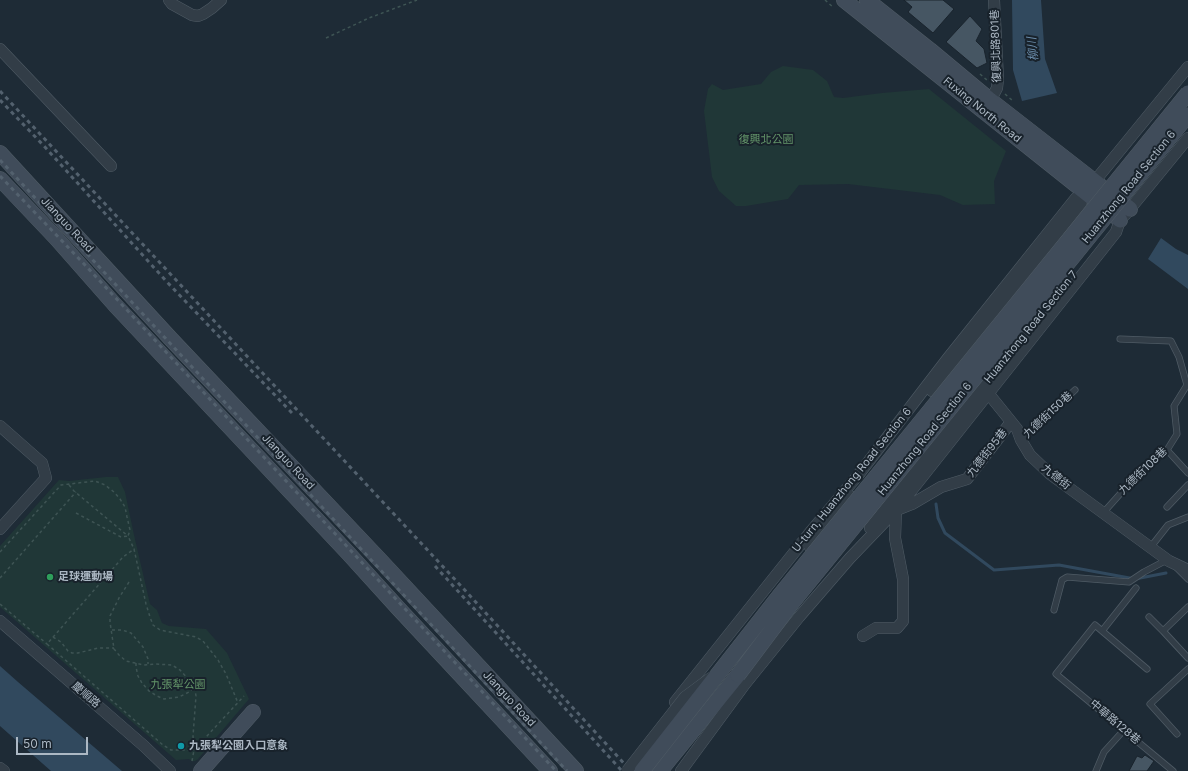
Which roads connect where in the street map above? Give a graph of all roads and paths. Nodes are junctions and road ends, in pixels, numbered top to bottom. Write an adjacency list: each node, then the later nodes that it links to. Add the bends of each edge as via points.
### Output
1 (169, 0): 2 (street, via 172,4 198,16)
2 (221, 0)
3 (417, 0): 7 (path)
4 (844, 0): 11 (street, Fuxing North Road)
5 (867, 0): 11 (street, Fuxing North Road, via 930,50)
6 (994, 0): 11 (street, 復興北路801巷, via 998,79 997,88)
7 (326, 38)
8 (0, 49): 15 (street)
9 (1188, 67): 17 (street, Huanzhong Road Section 6)
10 (1188, 93): 51 (street, Huanzhong Road Section 6, bridge)
11 (987, 106): 17 (street, Fuxing North Road)
12 (1188, 115): 51 (street, Huanzhong Road Section 6, bridge)
13 (1188, 138): 18 (street, Huanzhong Road Section 7)
14 (0, 153): 83 (street, Jianguo Road)
15 (111, 166)
16 (0, 179): 82 (street, Jianguo Road)
17 (1090, 187): 18 (street, Fuxing North Road); 19 (street, Fuxing North Road); 21 (street, Huanzhong Road Section 6, via 1081,203)
18 (1130, 209): 19 (street, Huanzhong Road Section 7)
19 (1120, 220): 22 (street, Huanzhong Road Section 7)
20 (1120, 339): 27 (lane, 九德街108巷, via 1170,341 1179,357 1187,385 1174,406 1177,434)
21 (951, 361): 22 (street, 九德街); 29 (street, Huanzhong Road Section 6)
22 (985, 390): 24 (street, 九德街); 33 (street, Huanzhong Road Section 7)
23 (1075, 390): 26 (lane, 九德街150巷)
24 (1011, 422): 26 (street, 九德街); 33 (street, 九德街95巷, via 967,480 941,487 912,504)
25 (0, 426): 38 (street, via 42,463 46,478)
26 (1021, 440): 36 (street, 九德街, via 1030,455 1050,474)
27 (1167, 450): 28 (lane); 36 (lane, 九德街108巷, via 1146,465)
28 (1188, 473)
29 (861, 477): 33 (street); 39 (street, Huanzhong Road Section 6)
30 (69, 484): 32 (path); 40 (path, via 95,481 114,492 124,507 130,530); 43 (path, via 61,485)
31 (1188, 485): 34 (lane)
32 (76, 492): 40 (path); 47 (path)
33 (892, 507): 44 (street, Huanzhong Road Section 7); 60 (street, via 903,579 903,621 897,628 876,628)
34 (1167, 507)
35 (76, 513): 40 (path, via 121,537)
36 (1102, 513): 41 (street, 九德街)
37 (1188, 517): 41 (lane, via 1168,525)
38 (0, 529)
39 (816, 532): 44 (street); 51 (street, Huanzhong Road Section 6, via 796,564); 86 (street, U-turn, Huanzhong Road Section 6, via 644,741 643,757)
40 (128, 536): 42 (path)
41 (1150, 548): 45 (street, 九德街)
42 (134, 549): 61 (path, via 123,557); 73 (path, via 153,625 160,630 196,636 203,641 226,674)
43 (0, 552)
44 (848, 556): 51 (street, Huanzhong Road Section 7, via 827,578); 88 (street, via 745,684)
45 (1169, 561): 46 (street, 九德街); 48 (lane); 54 (lane, via 1129,582 1067,577 1062,580)
46 (1188, 570)
47 (0, 578)
48 (1188, 579)
49 (129, 582): 57 (path, via 110,616)
50 (1136, 588): 58 (lane)
51 (786, 599): 69 (street, Huanzhong Road Section 6, bridge); 70 (street, Huanzhong Road Section 6, bridge)
52 (0, 604): 62 (path)
53 (1188, 607): 59 (lane)
54 (1054, 610)
55 (1149, 617): 59 (lane)
56 (0, 621): 81 (street, 慶順路)
57 (111, 630): 63 (path); 66 (path, via 122,630 131,634 143,647)
58 (1102, 631): 67 (lane); 75 (lane, 中華路128巷, via 1095,625 1056,674)
59 (1163, 631): 64 (lane)
60 (863, 636)
61 (53, 637): 62 (path); 63 (path, via 72,653)
62 (47, 644): 77 (path, via 163,745 171,750)
63 (114, 648): 65 (path, via 126,661)
64 (1188, 658)
65 (136, 663): 66 (path); 71 (path, via 142,683 157,696 164,699 179,697)
66 (148, 664): 71 (path, via 172,665 180,670)
67 (1147, 669)
68 (1188, 669): 76 (lane, via 1150,704)
69 (720, 672): 84 (street, Huanzhong Road Section 6, bridge, via 685,696); 85 (street, bridge)
70 (738, 675): 86 (street); 87 (street, Huanzhong Road Section 6, via 728,703)
71 (194, 688): 77 (path)
72 (244, 696): 73 (path)
73 (238, 703): 77 (path)
74 (253, 712): 78 (street)
75 (1124, 730): 89 (lane, via 1104,752); 90 (lane, 中華路128巷)
76 (1177, 734)
77 (194, 750): 78 (path)
78 (197, 766)
79 (0, 768): 80 (street)
80 (4, 771)
81 (170, 771)
82 (550, 771)
83 (576, 771)
84 (627, 771)
85 (642, 771)
86 (659, 771)
87 (676, 771)
88 (682, 771)
89 (1096, 771)
90 (1173, 771)

